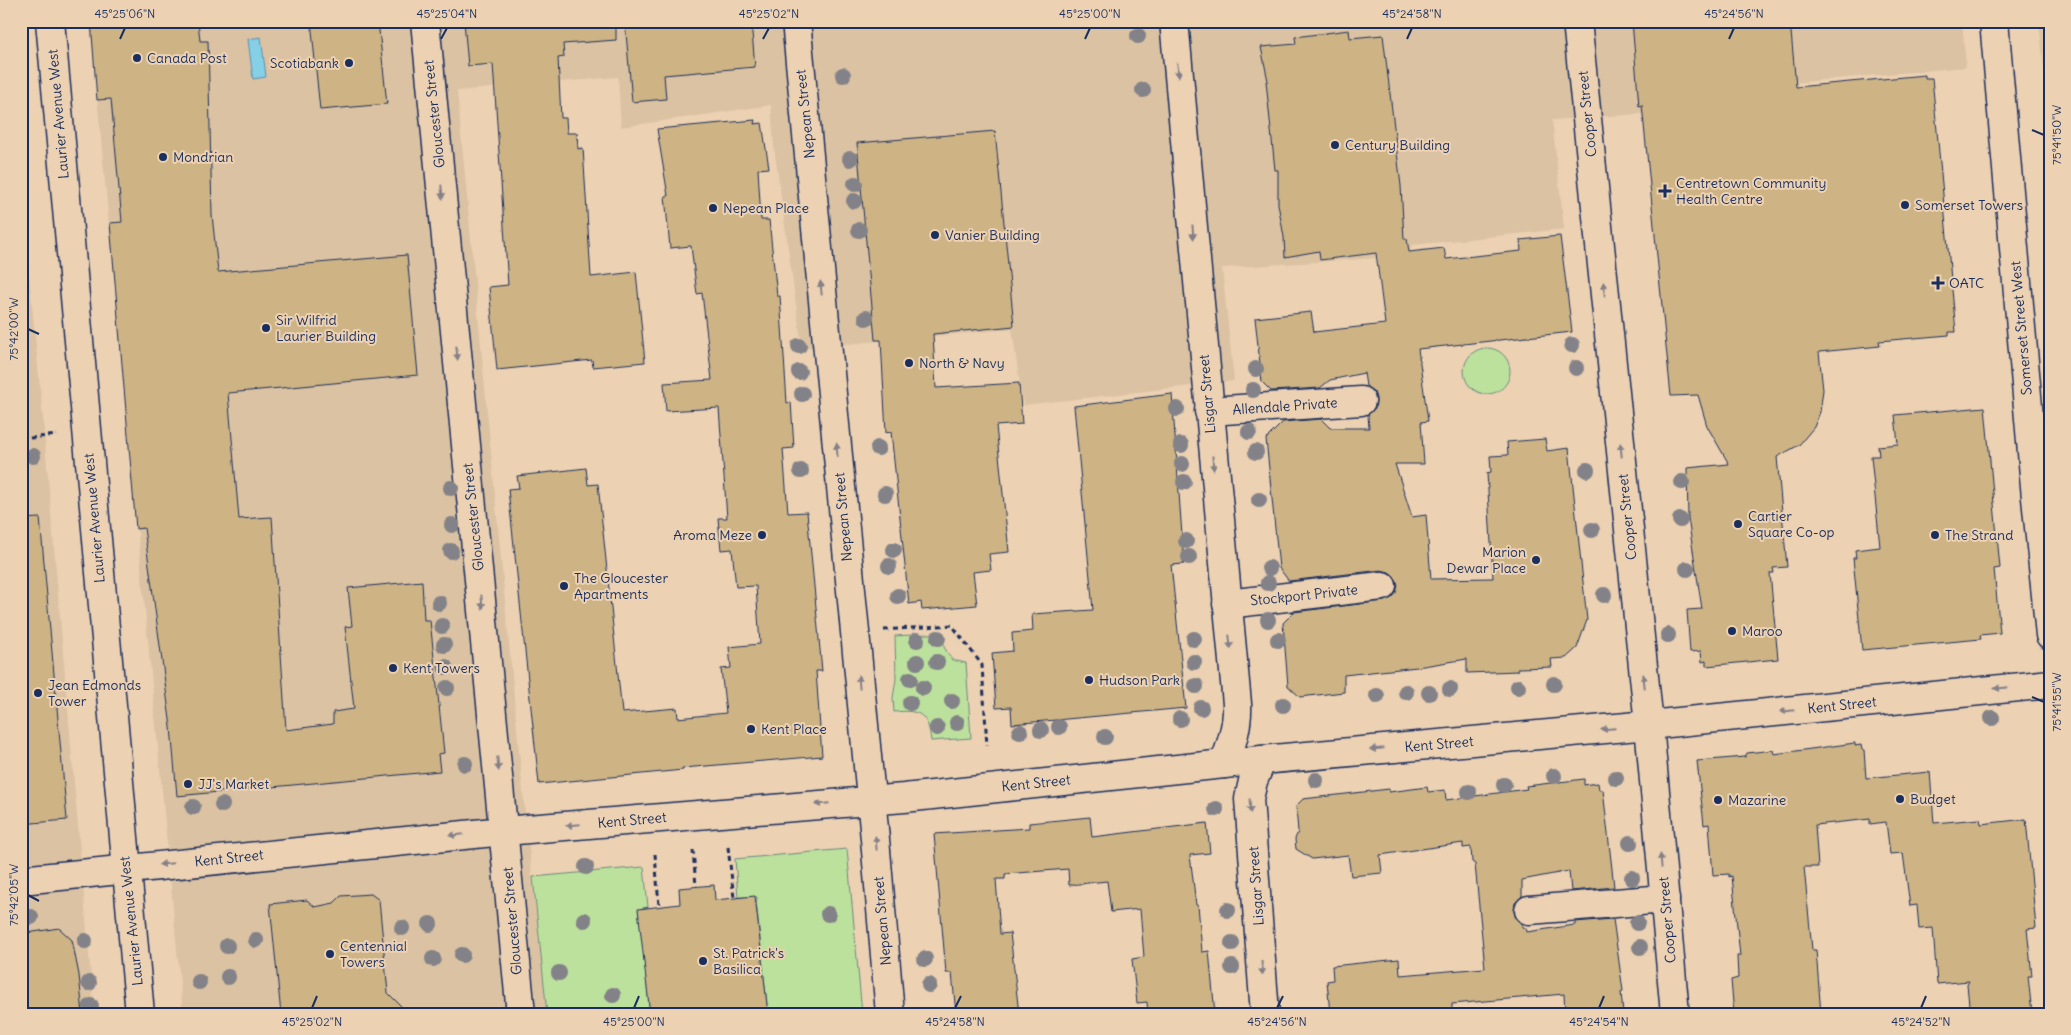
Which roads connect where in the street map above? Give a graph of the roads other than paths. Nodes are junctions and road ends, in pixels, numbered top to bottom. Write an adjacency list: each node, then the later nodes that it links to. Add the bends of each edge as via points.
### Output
1 (50, 21): 19 (street, Laurier Avenue West)
2 (425, 21): 18 (street, Gloucester Street, one-way to 18)
3 (796, 21): 17 (street, Nepean Street, one-way to 3)
4 (1174, 21): 8 (street, Lisgar Street, one-way to 8)
5 (1577, 21): 14 (street, Cooper Street, one-way to 5)
6 (1994, 21): 9 (street, Somerset Street West)
7 (1361, 401): 8 (street, Allendale Private)
8 (1208, 411): 11 (street, Lisgar Street, one-way to 11)
9 (2043, 498): 12 (street, Somerset Street West)
10 (1382, 586): 11 (street, Stockport Private)
11 (1227, 604): 16 (street, Lisgar Street, one-way to 16, via 1237,719)
12 (2050, 635)
13 (2050, 684): 14 (street, Kent Street, one-way to 14)
14 (1649, 725): 15 (street, Kent Street, one-way to 15); 21 (street, Cooper Street, one-way to 14)
15 (1262, 760): 16 (street, Kent Street); 26 (street, Lisgar Street, one-way to 26, via 1249,799)
16 (1224, 764): 17 (street, Kent Street)
17 (871, 800): 18 (street, Kent Street, one-way to 18); 25 (street, Nepean Street, one-way to 17)
18 (504, 831): 19 (street, Kent Street, one-way to 19); 24 (street, Gloucester Street)
19 (126, 868): 20 (street, Kent Street); 23 (street, Laurier Avenue West)
20 (21, 880)
21 (1665, 899): 22 (street); 27 (street, Cooper Street)
22 (1529, 910)
23 (140, 1014)
24 (521, 1014)
25 (890, 1014)
26 (1266, 1014)
27 (1675, 1014)

